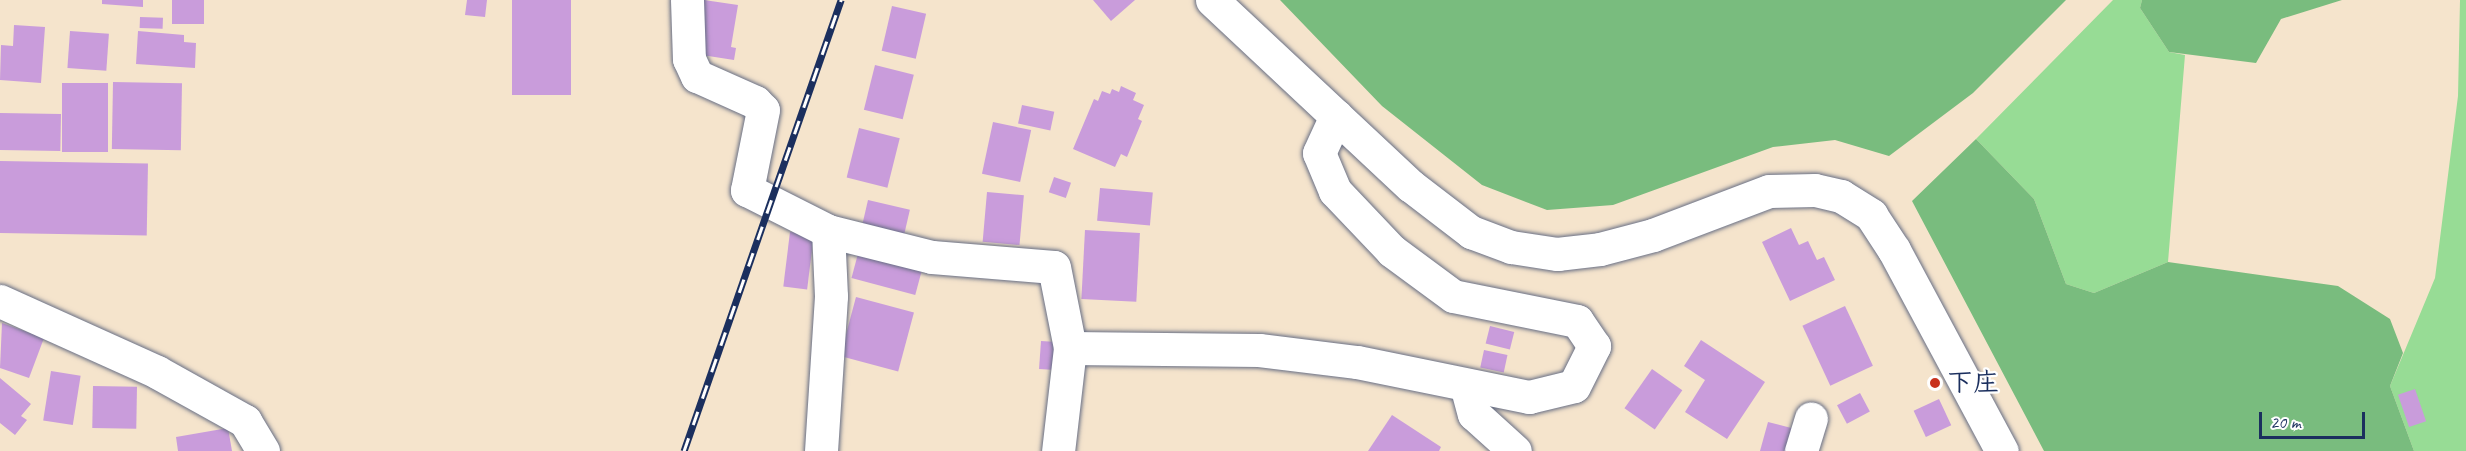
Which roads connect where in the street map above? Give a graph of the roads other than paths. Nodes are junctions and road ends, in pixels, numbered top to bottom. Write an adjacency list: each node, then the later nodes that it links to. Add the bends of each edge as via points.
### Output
1 (687, 0): 4 (street, via 690,58 698,76 755,102 763,110 747,190)
2 (1212, 0): 3 (street)
3 (1336, 116): 7 (street, via 1319,153 1335,191 1392,251 1453,297 1577,321 1594,346 1574,386 1529,397); 14 (street, via 1411,186 1471,232 1512,247 1557,254 1600,249 1653,235 1769,191 1815,190 1841,196 1871,214 1894,249)
4 (828, 231): 6 (street, via 932,257 1054,267); 10 (street, via 831,296)
5 (0, 301): 9 (street, via 157,372 245,421)
6 (1070, 348): 7 (street, via 1259,350 1356,362); 11 (street)
7 (1466, 385): 12 (street, via 1474,414)
8 (1811, 418): 13 (street)
9 (263, 451)
10 (820, 451)
11 (1058, 451)
12 (1515, 451)
13 (1801, 451)
14 (2002, 451)

